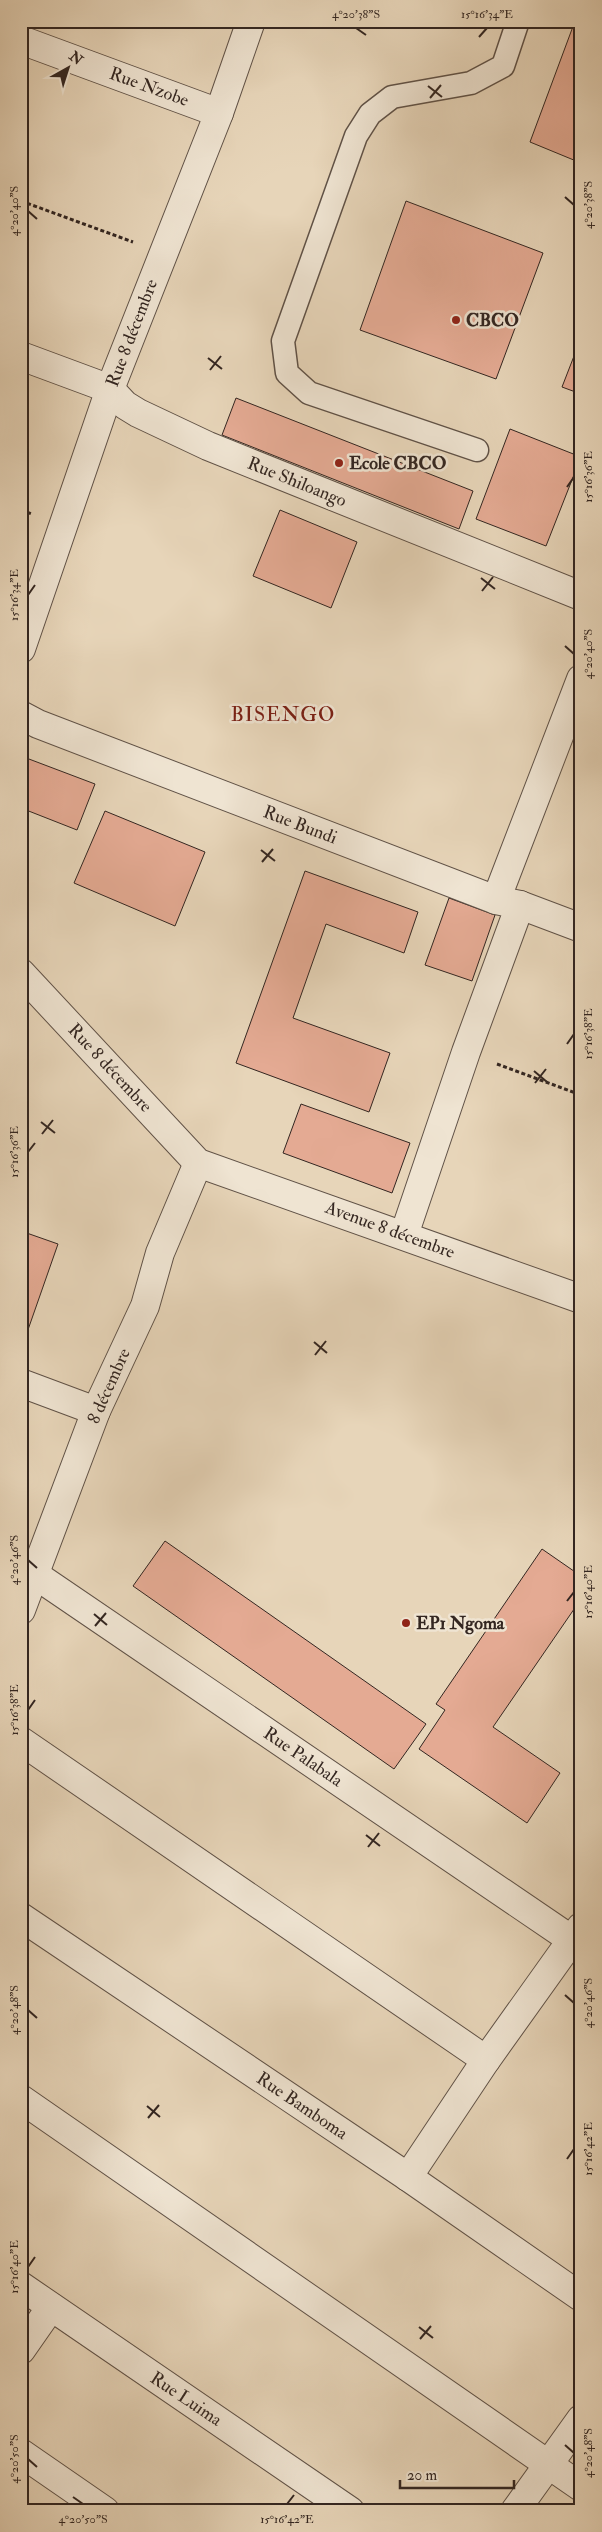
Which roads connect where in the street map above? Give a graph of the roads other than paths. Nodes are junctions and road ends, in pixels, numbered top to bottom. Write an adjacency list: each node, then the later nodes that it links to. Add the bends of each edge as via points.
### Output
1 (250, 21): 4 (street, Rue 8 décembre)
2 (518, 21): 7 (lane, via 503,66 471,83 392,97 370,114 356,136 283,341 287,372 309,393)
3 (21, 40): 4 (street, Rue Nzobe)
4 (220, 113): 6 (street, Rue 8 décembre)
5 (21, 356): 6 (street, Rue Shiloango)
6 (110, 389): 8 (street, Rue Shiloango, via 138,413 208,446); 9 (street, Rue 8 décembre)
7 (477, 450)
8 (581, 596)
9 (21, 648)
10 (581, 679): 12 (street)
11 (21, 714): 12 (street, Rue Bundi, via 38,724)
12 (508, 903): 13 (street, Rue Bundi); 16 (street, via 466,1052)
13 (581, 928)
14 (21, 973): 15 (street, Rue 8 décembre)
15 (198, 1163): 16 (street, Avenue 8 décembre); 19 (street, 8 décembre, via 160,1253 146,1306)
16 (404, 1235): 17 (street, Avenue 8 décembre)
17 (581, 1299)
18 (21, 1383): 19 (street)
19 (96, 1411): 20 (street, 8 décembre)
20 (34, 1574): 21 (street, 8 décembre); 24 (street, Rue Palabala)
21 (21, 1610)
22 (21, 1741): 25 (street)
23 (21, 1917): 27 (street, Rue Bamboma)
24 (576, 1934): 25 (street)
25 (486, 2060): 27 (street)
26 (21, 2099): 34 (street)
27 (408, 2177): 29 (street, Rue Bamboma)
28 (21, 2286): 30 (street, Rue Luima)
29 (581, 2297)
30 (51, 2307): 31 (street); 37 (street, Rue Luima)
31 (21, 2350)
32 (581, 2419): 34 (street)
33 (21, 2453): 36 (street)
34 (548, 2465): 35 (street); 38 (street)
35 (581, 2487)
36 (106, 2511)
37 (350, 2511)
38 (515, 2511)

